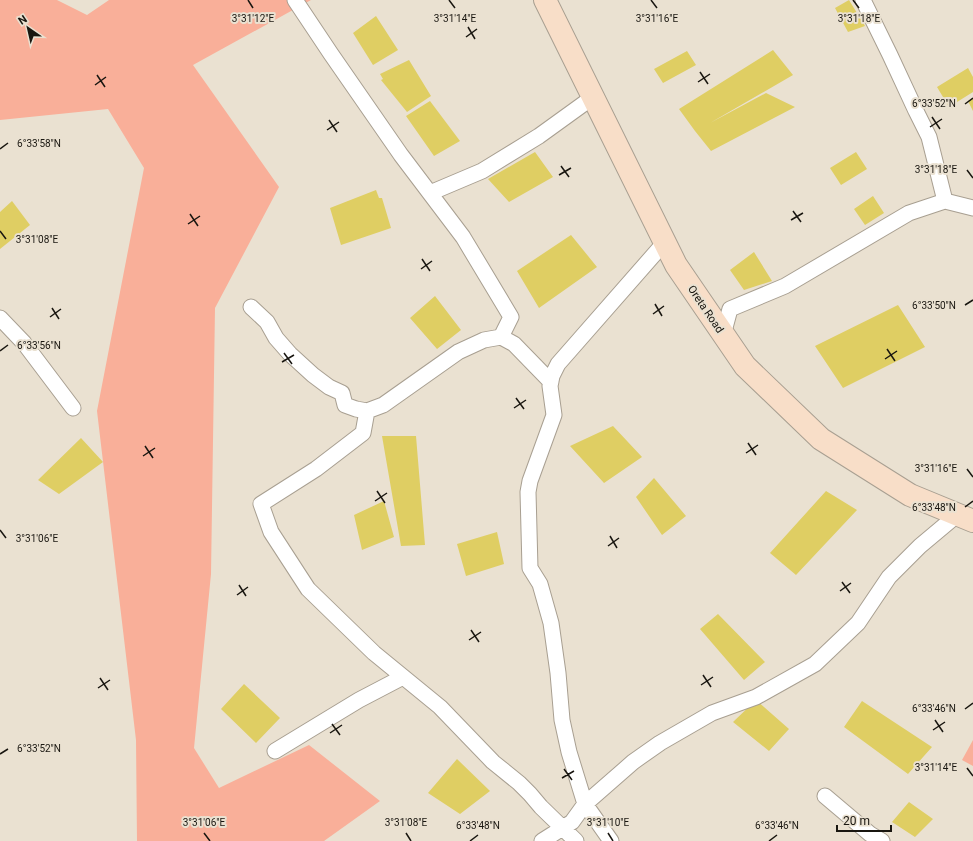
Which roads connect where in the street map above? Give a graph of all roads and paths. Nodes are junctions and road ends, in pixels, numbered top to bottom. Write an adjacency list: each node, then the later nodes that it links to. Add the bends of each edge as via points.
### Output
1 (295, 0): 5 (street, via 366,105)
2 (545, 0): 4 (street, Oreta Road)
3 (863, 0): 6 (street, via 929,137)
4 (593, 96): 5 (street, via 539,136 482,171); 8 (street, Oreta Road)
5 (430, 193): 12 (street, via 464,237 511,316)
6 (944, 201): 7 (street); 11 (street, via 909,213 785,286 730,309)
7 (973, 208)
8 (665, 242): 11 (street, Oreta Road, via 676,265); 13 (street, via 558,364)
9 (251, 307): 15 (street, via 290,354 313,375 342,393 345,405)
10 (0, 318): 14 (street, via 24,343)
11 (723, 335): 16 (street, Oreta Road, via 745,366 821,439 910,495)
12 (501, 337): 13 (street, via 514,344); 15 (street, via 484,340 458,352 383,406)
13 (551, 382): 20 (street, via 554,415 528,492 530,568 540,584 551,623 562,720)
14 (73, 408)
15 (367, 411): 17 (street, via 363,433 316,469 261,504 271,532 308,589 374,653)
16 (965, 518): 20 (street, via 920,546 889,577 858,623 816,664 756,697 707,716 660,743 633,762)
17 (403, 677): 18 (street, via 353,703); 21 (street, via 440,707)
18 (275, 751)
19 (825, 796): 25 (street)
20 (585, 804): 21 (street, via 572,822); 24 (street)
21 (563, 829): 22 (street); 23 (street)
22 (542, 841)
23 (576, 841)
24 (612, 841)
25 (882, 841)

